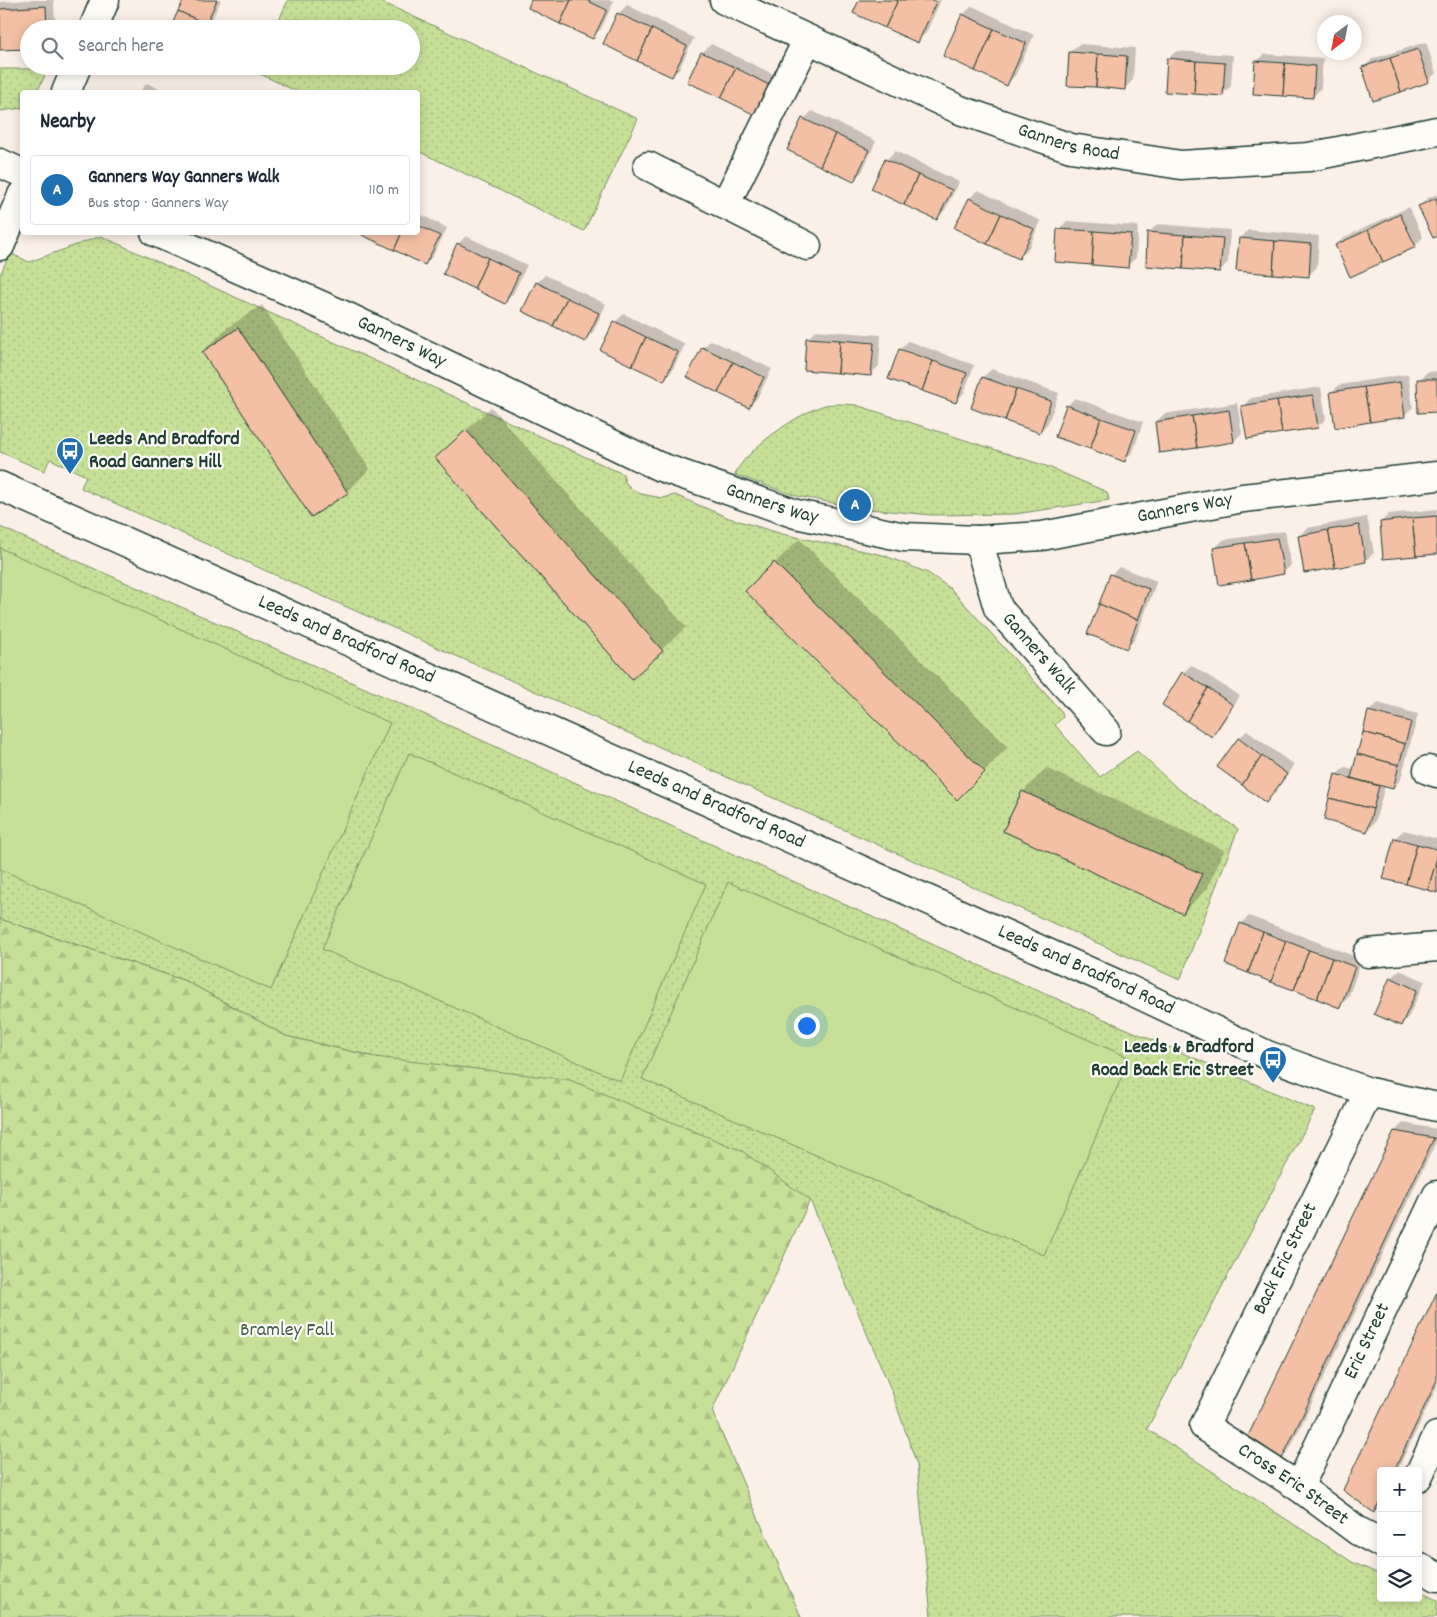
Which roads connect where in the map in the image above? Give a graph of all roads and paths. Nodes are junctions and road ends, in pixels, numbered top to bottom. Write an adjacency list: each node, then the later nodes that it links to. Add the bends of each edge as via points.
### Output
1 (105, 0): 3 (street)
2 (724, 0): 4 (street, Ganners Road)
3 (97, 20)
4 (808, 39): 7 (street, Ganners Road, via 960,110 1070,148 1181,165 1309,157); 12 (street)
5 (73, 75): 6 (street)
6 (67, 90)
7 (1437, 131)
8 (0, 163): 10 (street)
9 (648, 166): 12 (street)
10 (20, 172)
11 (20, 200): 14 (street)
12 (725, 205): 15 (street)
13 (162, 235): 18 (street, Ganners Way, via 350,318 658,466 796,514 904,537)
14 (0, 246)
15 (807, 246)
16 (1437, 476): 18 (street, Ganners Way, via 1242,498 1042,536)
17 (0, 486): 22 (street, Leeds and Bradford Road, via 1117,984 1266,1055)
18 (978, 540): 19 (street, Ganners Walk, via 998,608)
19 (1106, 732)
20 (1437, 947): 21 (street)
21 (1368, 954)
22 (1368, 1092): 23 (street, Leeds and Bradford Road); 25 (street, Back Eric Street)
23 (1437, 1106)
24 (1437, 1195): 28 (street, Eric Street)
25 (1204, 1426): 28 (street, Cross Eric Street)
26 (1437, 1436): 27 (street)
27 (1422, 1468)
28 (1299, 1487): 29 (street, Cross Eric Street, via 1358,1531)
29 (1377, 1541)
30 (1422, 1568): 31 (street)
31 (1437, 1577)

